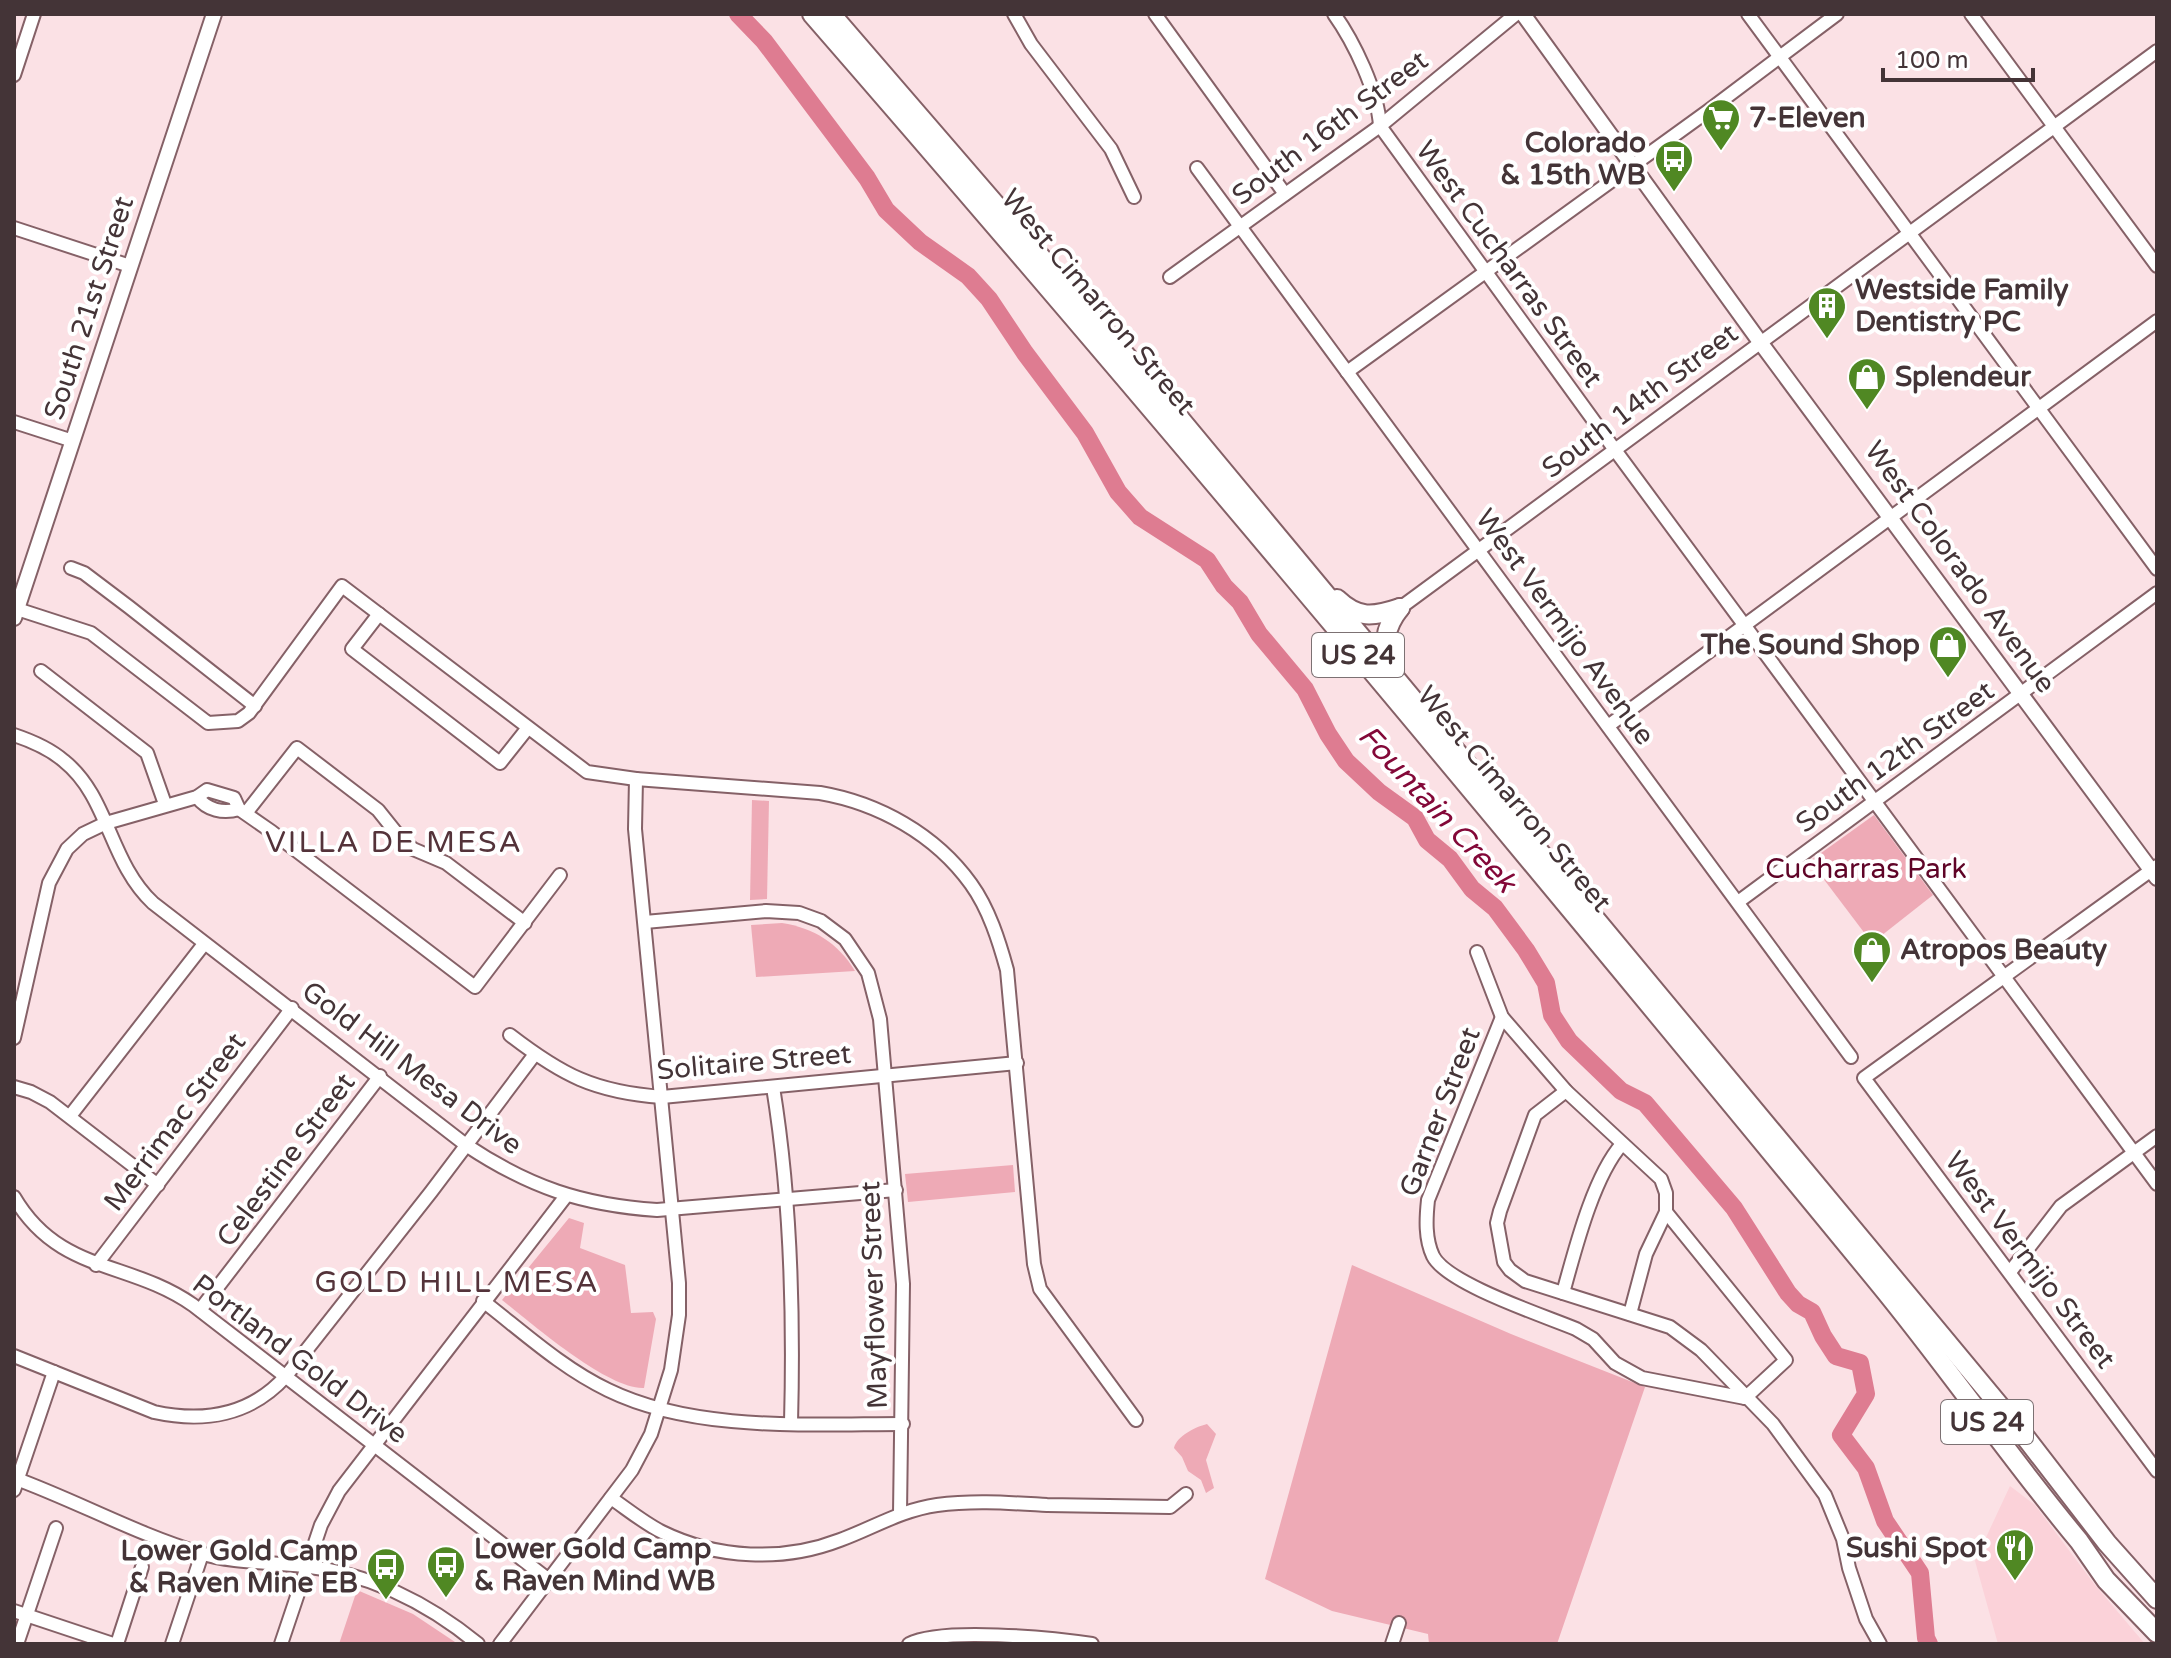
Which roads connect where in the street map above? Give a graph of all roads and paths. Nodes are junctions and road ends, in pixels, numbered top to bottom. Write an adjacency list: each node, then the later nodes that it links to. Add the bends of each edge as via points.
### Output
1 (34, 14): 15 (street)
2 (214, 14): 25 (main road, South 21st Street)
3 (812, 14): 113 (highway, West Cimarron Street / US 24, via 1501,826 1887,1293)
4 (831, 14): 38 (highway, West Cimarron Street / US 24)
5 (1014, 14): 21 (street, via 1111,149)
6 (1155, 14): 20 (street)
7 (1334, 14): 17 (street, West Cucharras Street, via 1347,32 1379,109)
8 (1516, 14): 17 (street, South 16th Street)
9 (1523, 14): 18 (main road, West Colorado Avenue)
10 (1748, 14): 14 (street)
11 (1837, 14): 14 (street)
12 (1971, 14): 16 (street)
13 (2157, 51): 16 (street, South 14th Street)
14 (1779, 57): 18 (street); 24 (street)
15 (14, 75)
16 (2053, 125): 24 (street, South 14th Street); 26 (street)
17 (1380, 126): 20 (street, South 16th Street); 27 (street, West Cucharras Street)
18 (1634, 165): 27 (street); 30 (main road, West Colorado Avenue)
19 (1197, 168): 22 (street, West Vermijo Avenue)
20 (1285, 194): 22 (street, South 16th Street)
21 (1134, 197)
22 (1240, 226): 28 (street, South 16th Street); 31 (street, West Vermijo Avenue)
23 (14, 228): 25 (street)
24 (1908, 232): 30 (street, South 14th Street); 32 (street)
25 (130, 266): 34 (main road, South 21st Street)
26 (2157, 266)
27 (1485, 272): 31 (street); 35 (street, West Cucharras Street)
28 (1170, 277)
29 (2157, 321): 32 (street)
30 (1760, 342): 35 (street, South 14th Street); 36 (main road, West Colorado Avenue)
31 (1347, 372): 37 (street, West Vermijo Avenue)
32 (2039, 409): 36 (street); 40 (street)
33 (14, 422): 34 (street)
34 (73, 441): 43 (main road, South 21st Street)
35 (1615, 450): 37 (street, South 14th Street); 45 (street, West Cucharras Street)
36 (1891, 517): 45 (street); 47 (main road, West Colorado Avenue)
37 (1480, 550): 42 (street, South 14th Street); 50 (street, West Vermijo Avenue)
38 (1293, 555): 42 (highway, via 1353,612 1369,616); 49 (highway, West Cimarron Street / US 24)
39 (71, 568): 48 (street)
40 (2157, 569)
41 (2157, 593): 47 (street, South 12th Street)
42 (1400, 608): 49 (highway, via 1388,629 1386,650)
43 (16, 614): 48 (street, via 91,633 208,723 238,721)
44 (379, 614): 48 (street, via 342,586); 51 (street); 51 (street, via 352,649 500,763)
45 (1744, 623): 50 (street); 54 (street, West Cucharras Street)
46 (41, 671): 55 (street, via 147,753)
47 (2021, 694): 54 (street, South 12th Street); 58 (main road, West Colorado Avenue)
48 (255, 706)
49 (1425, 715): 114 (highway, West Cimarron Street / US 24, via 2019,1429)
50 (1608, 726): 60 (street, West Vermijo Avenue)
51 (527, 729): 53 (street, via 587,772)
52 (14, 735): 57 (street, Gold Hill Mesa Drive, via 65,761)
53 (636, 779): 61 (street, via 635,829); 72 (street, via 844,797 894,816 939,849 972,884 995,929 1007,970)
54 (1874, 801): 60 (street, South 12th Street); 65 (street, West Cucharras Street)
55 (165, 804): 56 (street, via 207,790 234,798); 57 (street)
56 (243, 811): 62 (street, via 475,987); 62 (street, via 297,748 378,810 413,849 446,863)
57 (106, 823): 63 (street, Gold Hill Mesa Drive, via 125,870 140,891); 69 (street, via 75,841 54,871)
58 (2155, 872): 65 (street)
59 (560, 875): 62 (street)
60 (1738, 902): 71 (street, West Vermijo Avenue)
61 (645, 922): 74 (street, Mayflower Street, via 789,911 821,921 845,939 868,973 878,1004); 78 (street)
62 (525, 923)
63 (204, 944): 66 (street, Gold Hill Mesa Drive); 79 (street)
64 (1477, 952): 67 (street, Garner Street)
65 (2006, 978): 83 (street, West Cucharras Street); 93 (street, West Vermijo Street, via 1864,1078)
66 (292, 1008): 73 (street, Gold Hill Mesa Drive); 85 (street, Merrimac Street)
67 (1502, 1017): 77 (street, Garner Street); 101 (street, Garner Street, via 1428,1200 1434,1257 1465,1283 1576,1329 1615,1363 1642,1378)
68 (510, 1035): 70 (street, Solitaire Street)
69 (14, 1038)
70 (535, 1054): 78 (street, Solitaire Street, via 585,1082); 82 (street)
71 (1851, 1057)
72 (1017, 1063): 74 (street, Solitaire Street); 103 (street, via 1040,1289)
73 (380, 1076): 82 (street, Gold Hill Mesa Drive); 96 (street, Celestine Street)
74 (884, 1076): 76 (street, Solitaire Street); 86 (street, Mayflower Street)
75 (14, 1087): 79 (street)
76 (773, 1087): 78 (street, Solitaire Street); 89 (street)
77 (1566, 1091): 81 (street, Garner Street); 94 (street, via 1535,1115 1497,1223 1510,1270 1525,1281)
78 (662, 1097): 90 (street)
79 (70, 1116): 85 (street)
80 (2157, 1136): 83 (street)
81 (1622, 1144): 91 (street, Garner Street, via 1661,1179); 94 (street, via 1604,1172)
82 (466, 1145): 87 (street, Gold Hill Mesa Drive, via 521,1178); 100 (street)
83 (2134, 1153): 84 (street, West Cucharras Street); 93 (street, via 2061,1206)
84 (2157, 1184)
85 (158, 1185): 92 (street, Merrimac Street)
86 (896, 1190): 89 (street, Gold Hill Mesa Drive); 105 (street, Mayflower Street, via 903,1284)
87 (566, 1196): 90 (street, Gold Hill Mesa Drive, via 626,1208); 95 (street)
88 (14, 1197): 92 (street, Portland Gold Drive, via 49,1240)
89 (785, 1200): 90 (street, Gold Hill Mesa Drive); 104 (street, via 794,1308)
90 (672, 1210): 102 (street, via 679,1315)
91 (1666, 1212): 97 (street, via 1646,1254); 101 (street, Garner Street, via 1786,1360)
92 (96, 1265): 96 (street, Portland Gold Drive, via 149,1282)
93 (2010, 1272): 107 (street, West Vermijo Street)
94 (1563, 1293): 97 (street)
95 (483, 1301): 102 (street, via 582,1375); 106 (street)
96 (200, 1310): 100 (street, Portland Gold Drive)
97 (1630, 1314): 101 (street, via 1670,1327 1701,1350)
98 (14, 1356): 99 (street)
99 (54, 1372): 100 (street, via 154,1412 192,1418 243,1408 272,1392); 108 (street)
100 (286, 1376): 106 (street, Portland Gold Drive)
101 (1745, 1398): 136 (street, via 1773,1424 1825,1495 1866,1619)
102 (660, 1409): 104 (street, via 720,1420); 110 (street, via 632,1470)
103 (1136, 1420)
104 (791, 1423): 105 (street)
105 (903, 1424): 111 (street, Mayflower Street)
106 (374, 1443): 116 (street, via 326,1512); 118 (street, Portland Gold Drive)
107 (2157, 1471)
108 (15, 1482): 115 (street)
109 (1186, 1494): 111 (street, via 1170,1507 980,1502)
110 (611, 1498): 111 (street, via 661,1531 725,1552 759,1556 798,1553 840,1541); 118 (street)
111 (900, 1513)
112 (56, 1528): 123 (street)
113 (2079, 1541): 120 (highway, West Cimarron Street / US 24); 122 (highway)
114 (2107, 1543): 119 (highway); 121 (highway, West Cimarron Street / US 24)
115 (202, 1554): 116 (street); 129 (street)
116 (307, 1566): 130 (street); 131 (street, via 349,1575 423,1604)
117 (142, 1567): 128 (street)
118 (549, 1580): 132 (street)
119 (2157, 1586)
120 (2113, 1588): 125 (highway, West Cimarron Street / US 24); 137 (highway, via 2116,1601)
121 (2157, 1599)
122 (2157, 1613)
123 (20, 1614): 127 (street); 128 (street)
124 (1399, 1623): 135 (street)
125 (2157, 1633)
126 (998, 1640): 133 (street, via 934,1636); 134 (street)
127 (17, 1644)
128 (115, 1644)
129 (172, 1644)
130 (281, 1644)
131 (478, 1644)
132 (500, 1644)
133 (909, 1644)
134 (1092, 1644)
135 (1392, 1644)
136 (1880, 1644)
137 (2156, 1644)

